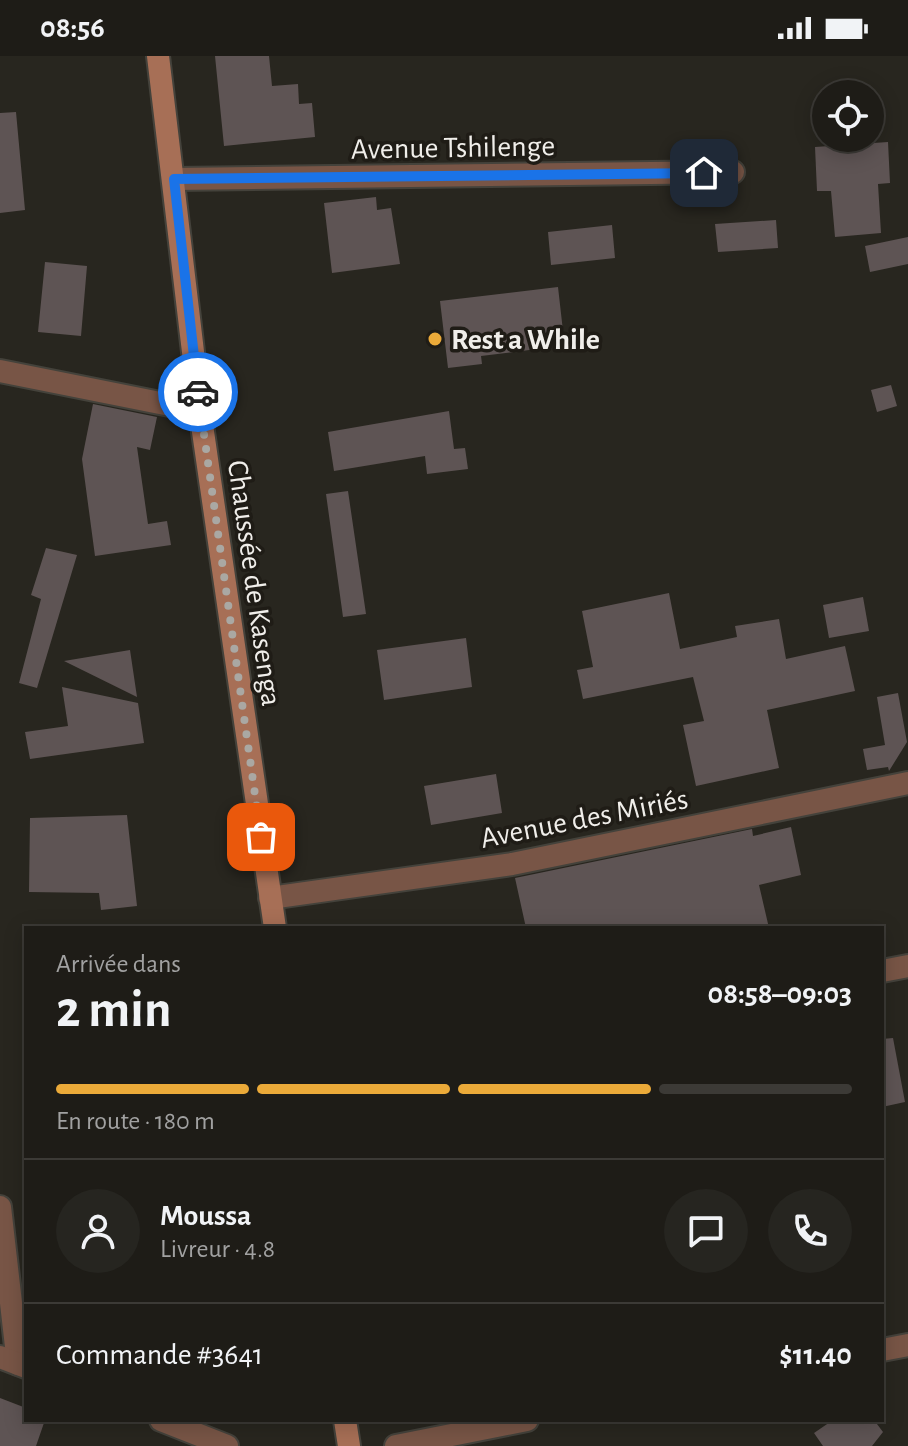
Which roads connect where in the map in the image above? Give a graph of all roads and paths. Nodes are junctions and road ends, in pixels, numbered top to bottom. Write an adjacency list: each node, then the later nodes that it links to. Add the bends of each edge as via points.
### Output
1 (158, 56): 3 (main road, Chaussée de Kasenga)
2 (733, 172): 3 (street, Avenue Tshilenge)
3 (174, 179): 5 (main road, Chaussée de Kasenga)
4 (0, 371): 5 (street)
5 (200, 411): 7 (main road, Chaussée de Kasenga)
6 (908, 783): 7 (street, Avenue des Miriés, via 512,864)
7 (270, 898): 8 (main road, Chaussée de Kasenga)
8 (275, 926)
9 (908, 966): 10 (street)
10 (884, 971)
11 (0, 1207): 14 (street)
12 (908, 1345): 13 (street)
13 (884, 1350)
14 (15, 1363)
15 (166, 1422): 18 (street)
16 (345, 1422): 19 (main road)
17 (517, 1422): 20 (street)
18 (227, 1446)
19 (349, 1446)
20 (396, 1446)

